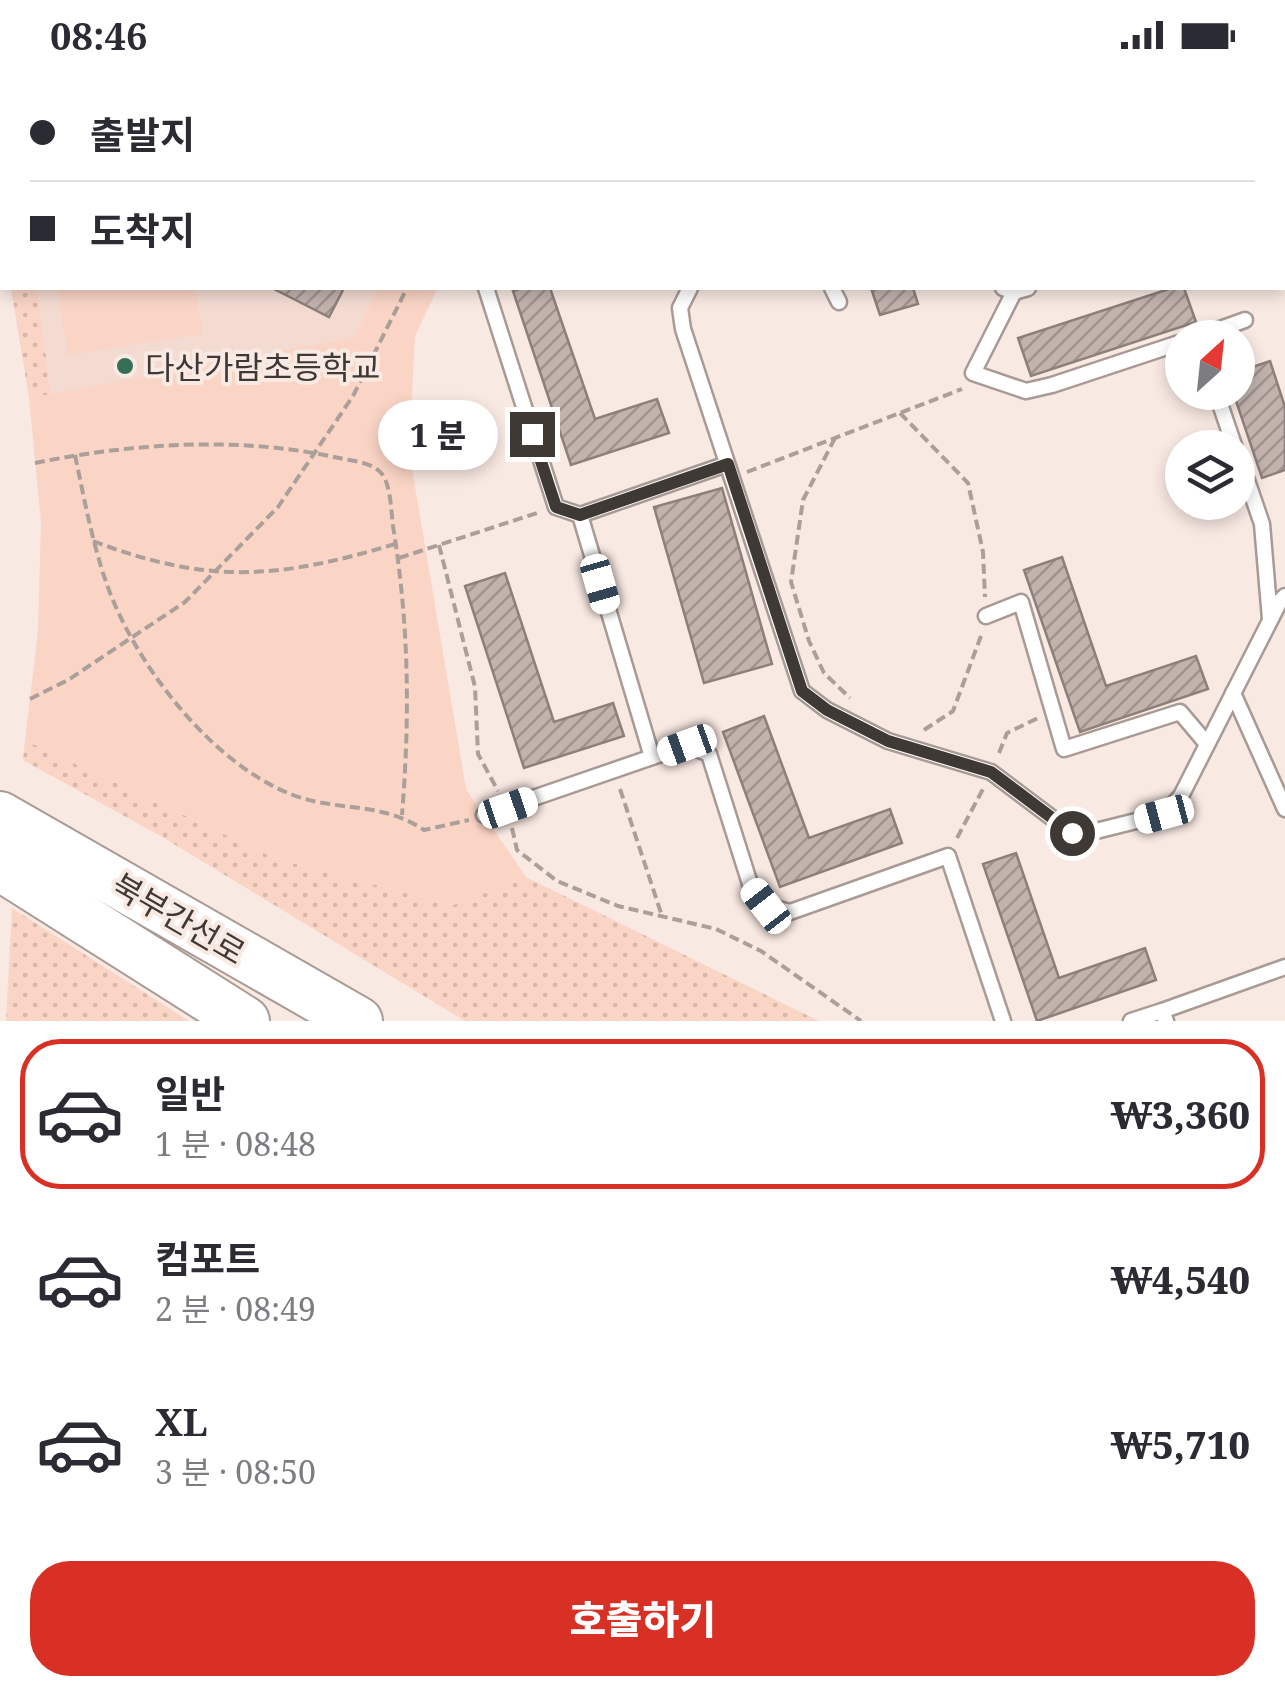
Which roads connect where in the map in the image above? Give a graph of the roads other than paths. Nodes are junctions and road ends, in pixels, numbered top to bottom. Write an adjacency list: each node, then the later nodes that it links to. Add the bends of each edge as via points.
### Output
1 (487, 290): 7 (lane, via 556,507)
2 (689, 290): 5 (lane, via 680,308 683,329)
3 (1014, 290): 4 (lane, via 973,373 1026,391)
4 (1165, 348)
5 (730, 471): 7 (lane); 12 (lane, via 802,691 827,710 888,741 991,772 1072,833 1164,814 1182,796)
6 (1255, 504): 10 (lane)
7 (580, 515): 13 (lane)
8 (1285, 596): 10 (lane)
9 (986, 616): 12 (lane, via 1022,602 1064,749 1180,712)
10 (1270, 620): 11 (lane)
11 (1234, 693): 12 (lane); 14 (lane)
12 (1208, 744)
13 (652, 757): 15 (lane); 21 (lane, via 687,745 709,754 751,887 766,906 790,912 948,856)
14 (1285, 809)
15 (484, 815)
16 (4, 843): 19 (highway, 북부간선로); 20 (highway, 북부간선로)
17 (1285, 967): 18 (lane)
18 (1164, 1016): 22 (lane)
19 (245, 1021)
20 (358, 1021)
21 (1003, 1021)
22 (1131, 1021)

